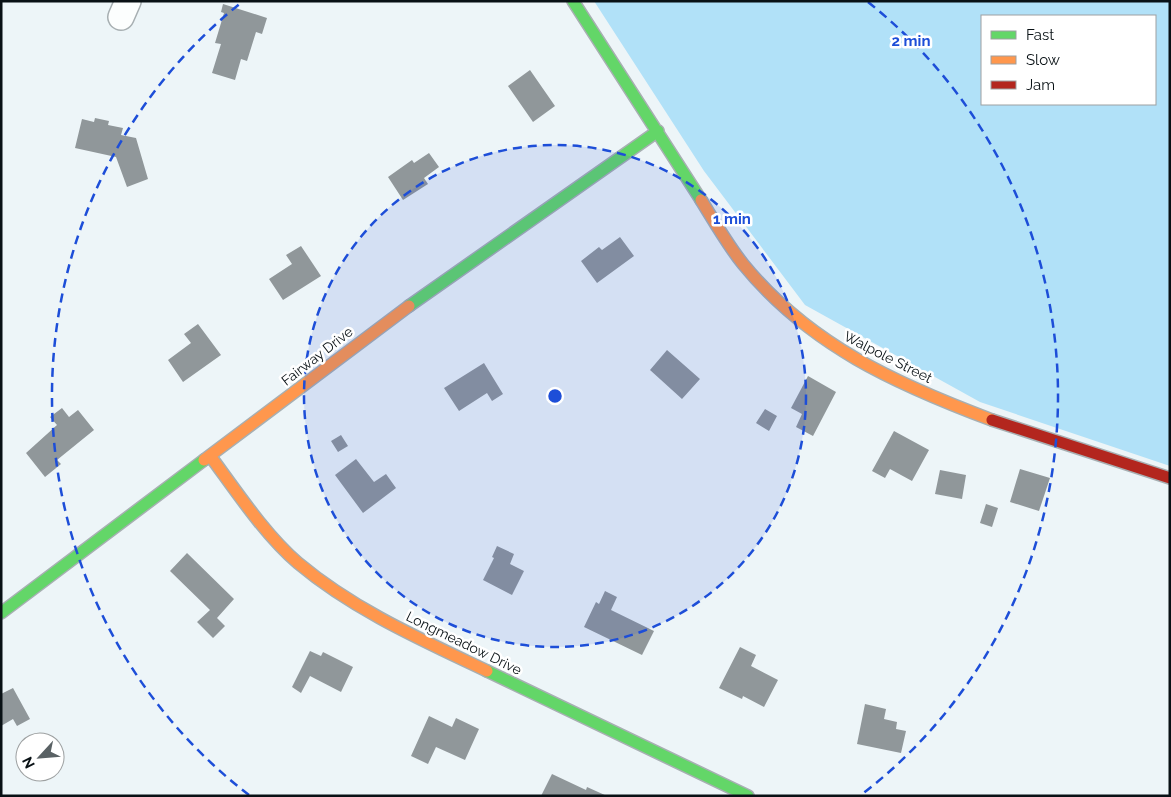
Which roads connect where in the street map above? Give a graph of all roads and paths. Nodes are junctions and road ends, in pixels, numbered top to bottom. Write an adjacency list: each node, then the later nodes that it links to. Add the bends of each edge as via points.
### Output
1 (573, 1): 2 (street, Walpole Street)
2 (658, 132): 3 (street, Fairway Drive, via 386,322); 4 (street, Walpole Street, via 741,262 769,294 833,347 871,369 951,405)
3 (211, 456): 5 (street, Fairway Drive); 6 (street, Longmeadow Drive, via 248,508 297,562 341,596 421,640)
4 (1170, 478)
5 (1, 613)
6 (748, 796)

